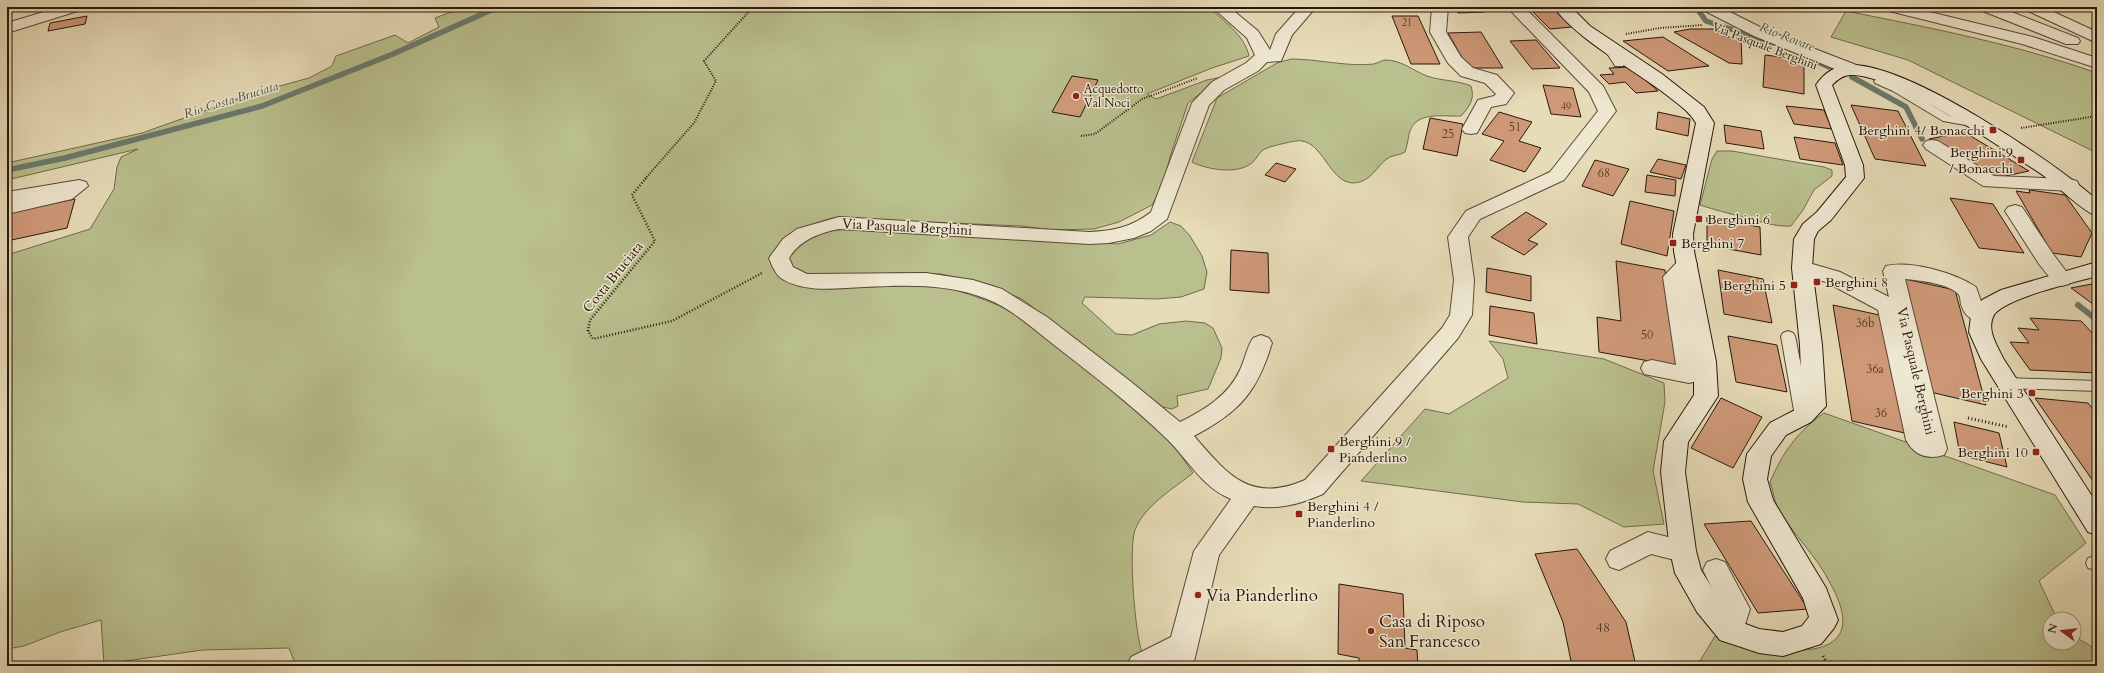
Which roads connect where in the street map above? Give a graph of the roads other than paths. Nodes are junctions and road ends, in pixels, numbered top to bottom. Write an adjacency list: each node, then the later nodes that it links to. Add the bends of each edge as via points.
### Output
1 (73, 7): 12 (street)
2 (1220, 7): 17 (street, via 1254,36)
3 (1308, 7): 17 (street, Via Pasquale Berghini, via 1284,34 1275,58)
4 (1440, 7): 23 (street, via 1438,32 1454,60 1467,72 1492,79 1505,93 1500,100 1484,104)
5 (1515, 7): 42 (street, via 1597,90 1607,111 1557,176 1474,215 1458,237 1464,280 1461,315 1450,333 1314,487 1291,496)
6 (1562, 7): 15 (street, Via Pasquale Berghini, via 1584,29)
7 (1708, 7): 20 (street, Via Pasquale Berghini)
8 (1890, 7): 18 (street, via 2027,40)
9 (1986, 7): 16 (street)
10 (2030, 7): 14 (street)
11 (2068, 7): 14 (street, via 2072,17)
12 (7, 28)
13 (1727, 30): 20 (street, Via Pasquale Berghini)
14 (2097, 37)
15 (1603, 42): 19 (lane); 30 (street, Via Pasquale Berghini, via 1656,78 1698,111 1705,123 1683,234)
16 (2097, 51)
17 (1263, 56): 41 (street, Via Pasquale Berghini, via 1252,67 1218,86 1201,103 1160,215 1147,226 1122,236 1089,238 839,223 812,229 794,238 779,258 782,268 790,276 806,281 928,280 962,285 994,294 1014,304 1096,366)
18 (2097, 63)
19 (1619, 64)
20 (1844, 72): 22 (street, Via Pasquale Berghini, via 1904,84); 31 (street, Via Pasquale Berghini, via 1828,78 1824,85 1854,165 1855,178 1824,216 1810,228 1804,239)
21 (1879, 81): 22 (lane, via 1947,119)
22 (1971, 123): 25 (street, Via Pasquale Berghini)
23 (1471, 129)
24 (1932, 145): 25 (street, via 1990,182)
25 (2070, 185): 28 (street, Via Pasquale Berghini)
26 (7, 198): 27 (street, via 79,186 65,195)
27 (7, 208)
28 (2097, 210)
29 (2015, 211): 33 (street)
30 (1687, 264): 37 (street, via 1673,277 1689,375); 44 (street, Via Pasquale Berghini, via 1705,362 1706,396 1676,441 1673,472)
31 (1802, 268): 34 (street, Via Pasquale Berghini, via 1833,277 1888,306 1918,440 1929,449 1935,449 1892,271 1919,273 1959,284 1969,292 1972,308); 40 (street, Via Pasquale Berghini, via 1811,345 1814,406)
32 (2097, 269): 33 (street)
33 (2062, 279): 34 (street, via 2008,295 1990,305)
34 (1982, 316): 38 (street, via 1980,332 1992,359)
35 (1788, 336): 40 (lane)
36 (1261, 343): 41 (street, via 1256,362 1238,394 1203,422)
37 (1652, 368)
38 (2007, 383): 39 (lane); 43 (street)
39 (2097, 386)
40 (1803, 416): 47 (street, Via Pasquale Berghini, via 1778,429 1759,454 1755,479 1761,502 1816,596 1824,620 1811,635 1783,644 1758,641)
41 (1178, 434): 42 (street, via 1214,476 1227,486)
42 (1245, 494): 48 (street, via 1242,505 1207,551)
43 (2097, 525)
44 (1683, 551): 45 (street, via 1648,542); 47 (street, Via Pasquale Berghini, via 1688,573 1707,604)
45 (1619, 559)
46 (1716, 570): 47 (street, via 1736,609)
47 (1730, 631)
48 (1181, 655): 49 (street)
49 (1141, 666)

